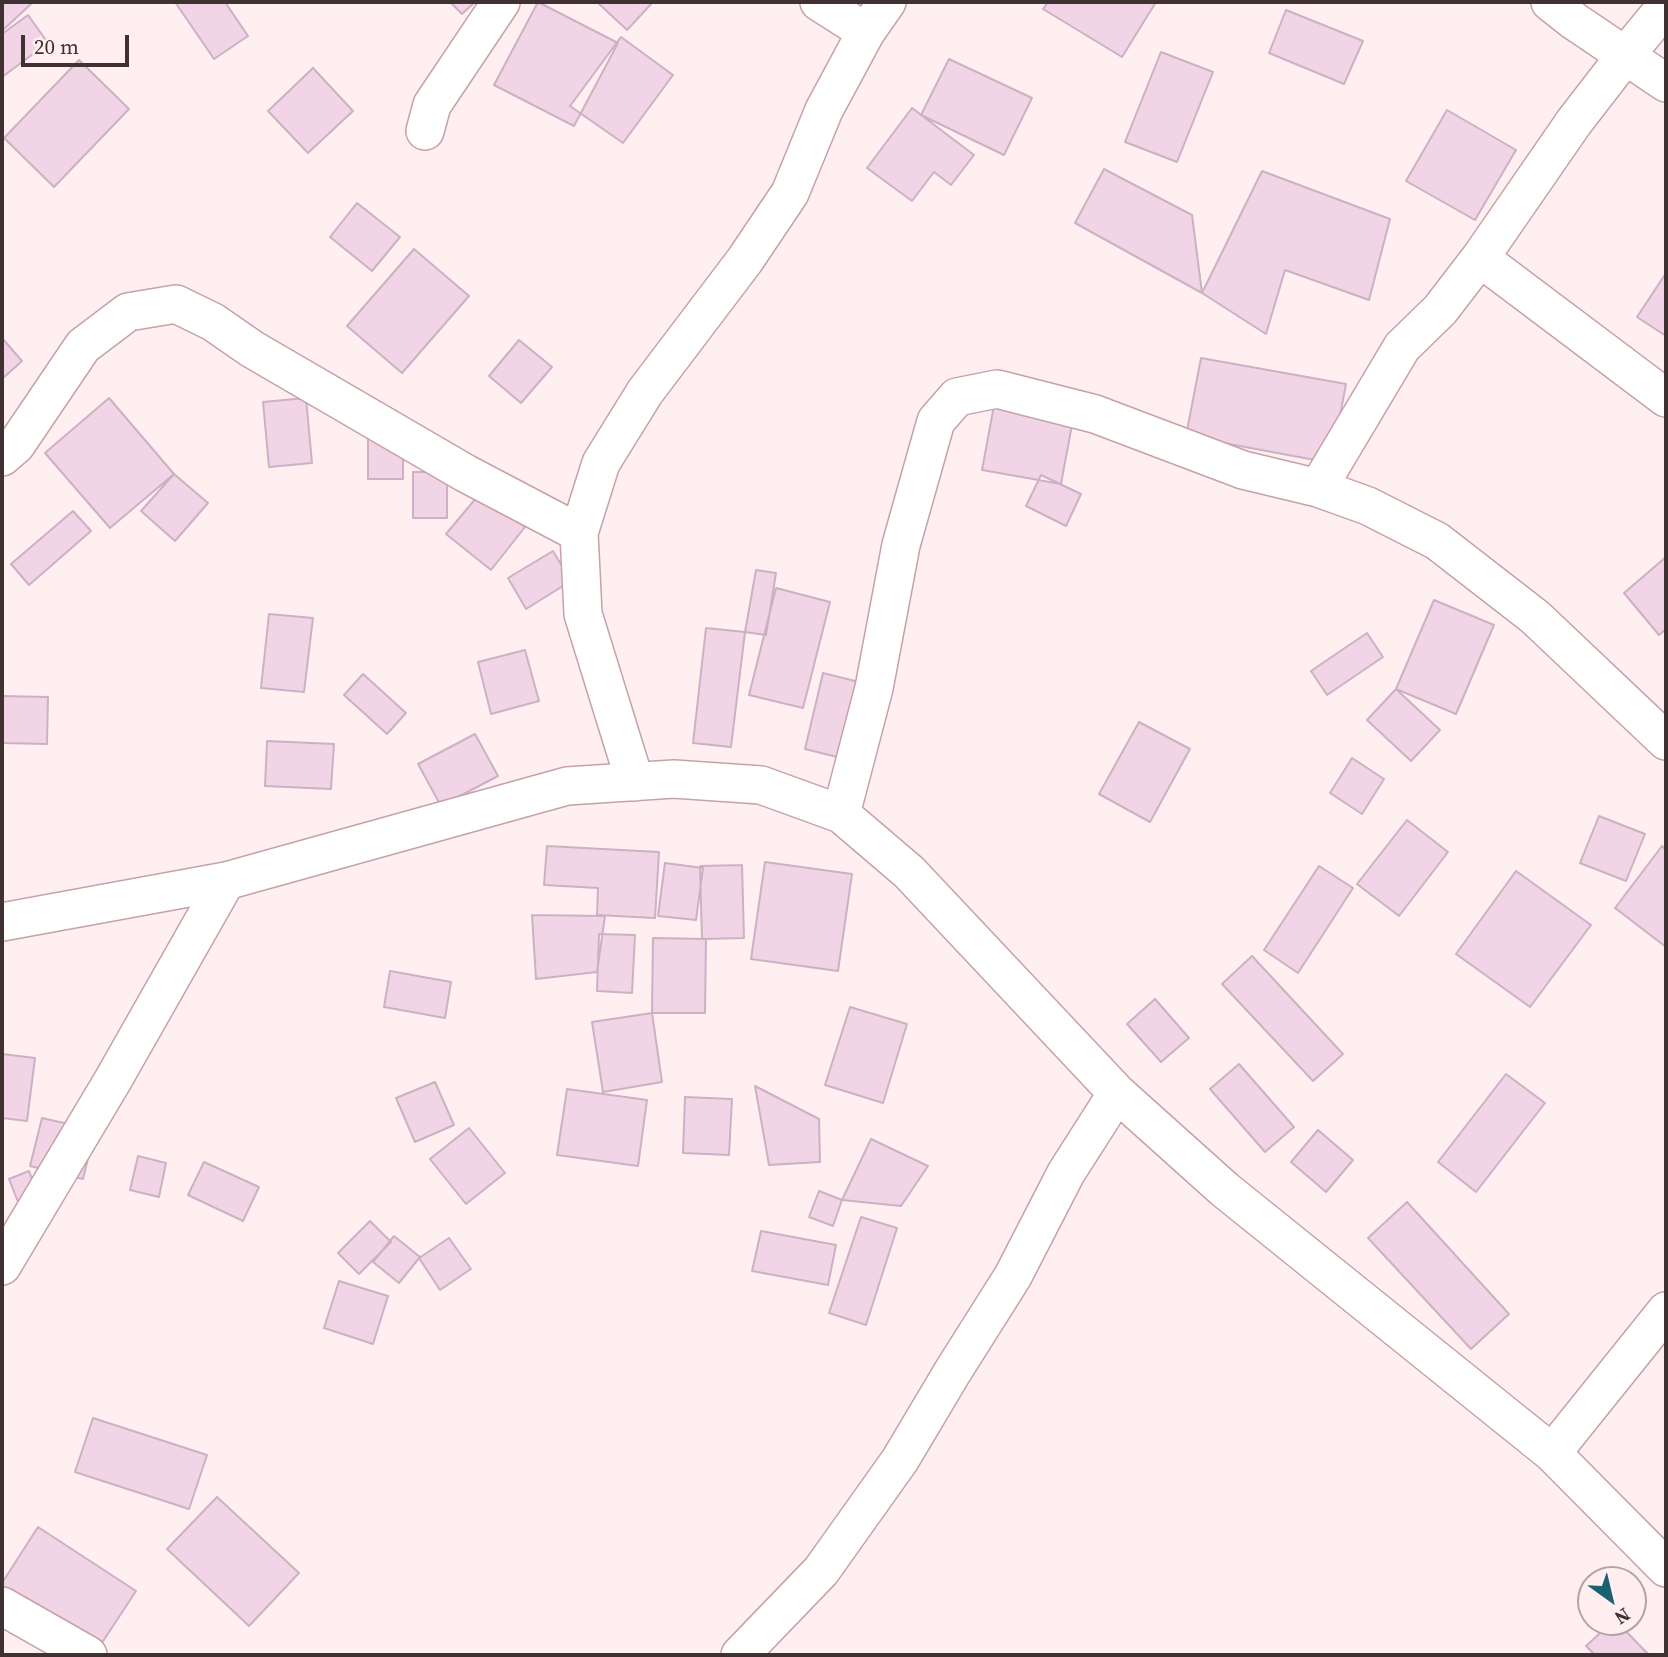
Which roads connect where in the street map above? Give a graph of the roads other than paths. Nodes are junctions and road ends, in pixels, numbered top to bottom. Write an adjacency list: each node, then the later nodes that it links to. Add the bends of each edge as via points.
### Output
1 (501, 2): 9 (street, via 432,106)
2 (819, 2): 6 (street)
3 (887, 2): 6 (street)
4 (1550, 2): 7 (street)
5 (1666, 6): 7 (street)
6 (866, 32): 14 (street, via 824,110 790,193 645,392 601,463)
7 (1625, 56): 8 (street); 10 (street)
8 (1666, 83)
9 (425, 131)
10 (1480, 258): 11 (street); 13 (street, via 1440,310 1402,347)
11 (1666, 398)
12 (2, 457): 14 (street, via 16,445 83,346 128,312 176,304 465,473)
13 (1318, 488): 15 (street, via 1437,541 1535,617); 17 (street, via 1243,470 1095,414 997,389 957,397 936,421 901,545 874,688)
14 (579, 533): 16 (street, via 583,614)
15 (1666, 741)
16 (635, 782): 17 (street, via 674,779 761,785); 18 (street, via 567,786)
17 (841, 814): 20 (street, via 909,872)
18 (226, 881): 19 (street); 21 (street)
19 (2, 922)
20 (1117, 1093): 23 (street, via 1224,1189); 27 (street, via 1066,1173 1013,1276 900,1460 821,1571)
21 (2, 1266)
22 (1666, 1311): 23 (street)
23 (1552, 1452): 24 (street)
24 (1666, 1568)
25 (2, 1606): 26 (street)
26 (88, 1655)
27 (740, 1655)

